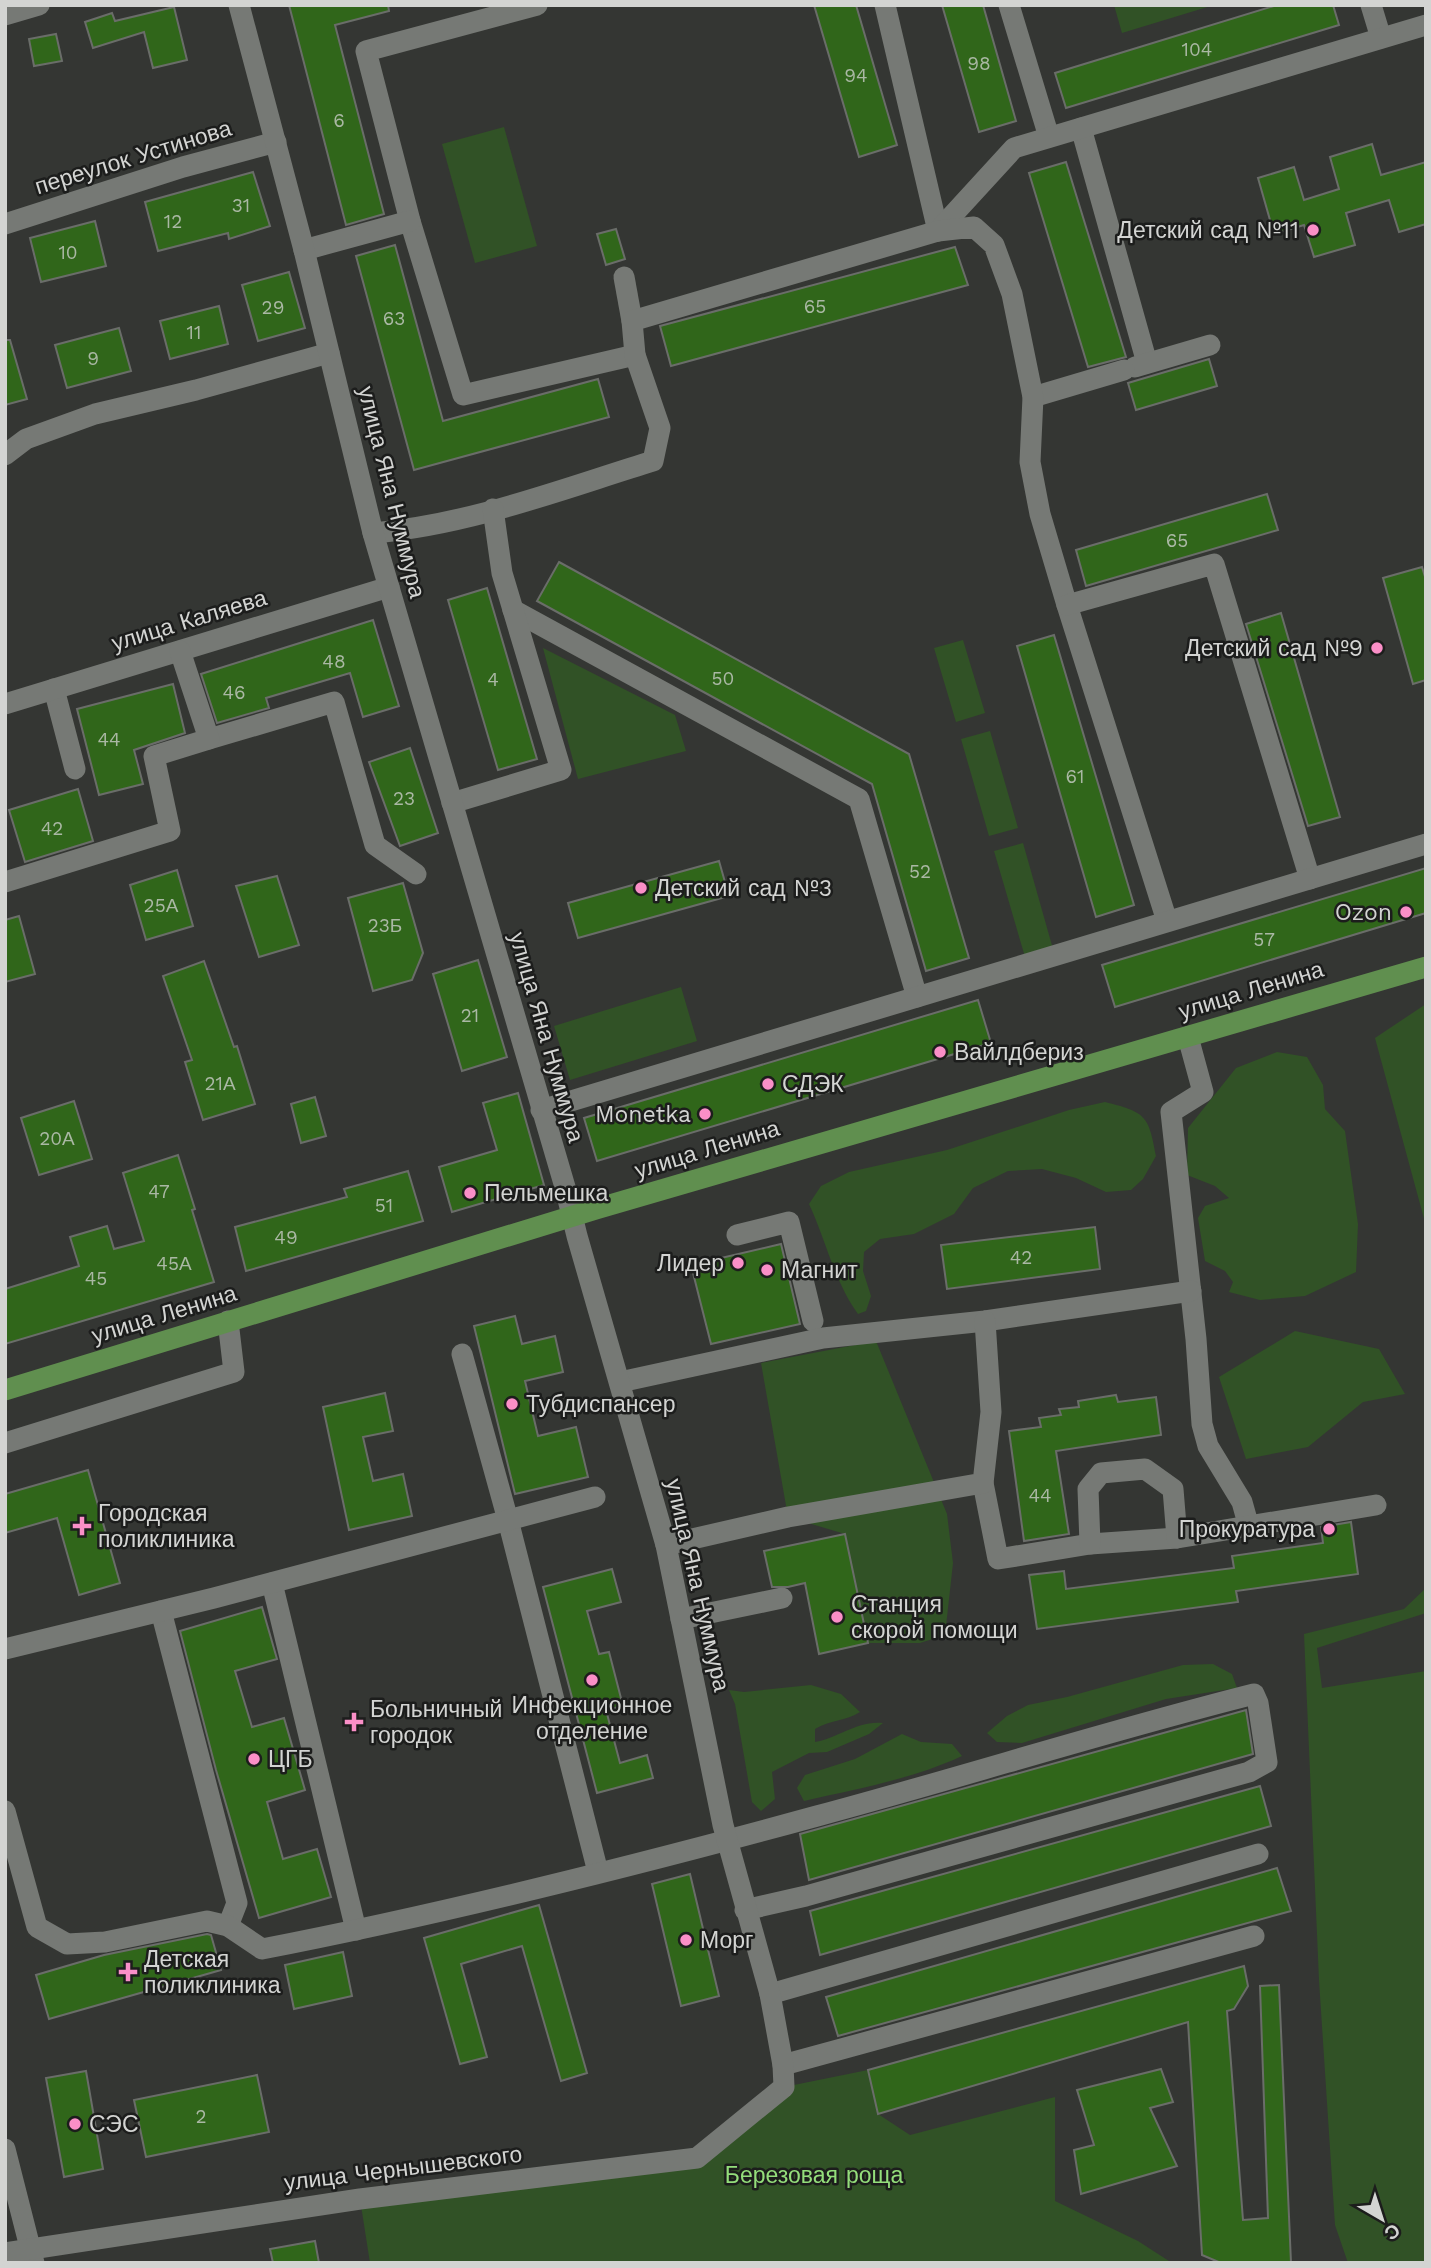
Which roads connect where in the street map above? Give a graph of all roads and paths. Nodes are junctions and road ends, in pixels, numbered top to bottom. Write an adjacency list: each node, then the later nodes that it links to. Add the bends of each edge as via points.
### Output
1 (39, 5): 8 (street)
2 (239, 5): 13 (street, улица Яна Нуммура)
3 (537, 5): 7 (street)
4 (885, 5): 16 (street)
5 (1009, 5): 12 (street)
6 (1371, 5): 10 (street)
7 (504, 10): 14 (street, via 366,51)
8 (5, 15)
9 (1426, 25): 10 (street)
10 (1381, 38): 11 (street)
11 (1080, 128): 12 (street); 23 (street)
12 (1049, 137): 16 (street, via 1014,148)
13 (276, 142): 15 (street, переулок Устинова); 17 (street, улица Яна Нуммура)
14 (410, 221): 17 (street); 22 (street, via 463,394)
15 (5, 224)
16 (937, 231): 19 (street); 24 (street, via 974,227 994,246 1012,294)
17 (304, 250): 21 (street, улица Яна Нуммура)
18 (624, 277): 19 (street)
19 (632, 321): 22 (street)
20 (1210, 345): 23 (street)
21 (329, 352): 25 (street, via 95,414 26,439); 27 (street, улица Яна Нуммура)
22 (635, 355): 26 (street, via 660,428 653,461)
23 (1134, 368): 24 (street)
24 (1032, 397): 29 (street, via 1030,462)
25 (5, 455)
26 (493, 509): 27 (street, via 415,529); 30 (street, via 502,573)
27 (373, 533): 28 (street, улица Яна Нуммура)
28 (388, 587): 31 (street, улица Каляева); 36 (street, улица Яна Нуммура)
29 (1067, 605): 39 (street, via 1214,564); 41 (street)
30 (513, 610): 36 (street, via 561,770); 43 (street, via 859,799)
31 (180, 651): 32 (street, улица Каляева); 34 (street)
32 (54, 689): 33 (street, улица Каляева); 35 (street)
33 (5, 704)
34 (209, 739): 38 (street, via 334,702 375,845); 40 (street, via 153,757 170,831)
35 (75, 769)
36 (452, 803): 45 (street, улица Яна Нуммура)
37 (1426, 844): 39 (street)
38 (416, 874)
39 (1310, 879): 41 (street)
40 (5, 882)
41 (1167, 921): 43 (street)
42 (1426, 967): 44 (main road, улица Ленина)
43 (917, 997): 45 (street)
44 (1188, 1037): 46 (main road, улица Ленина); 48 (street, via 1203,1091 1171,1112)
45 (541, 1110): 46 (street, улица Яна Нуммура)
46 (572, 1216): 49 (main road, улица Ленина); 53 (street, улица Яна Нуммура)
47 (737, 1235): 50 (street, via 789,1222)
48 (1191, 1291): 51 (street); 60 (street, via 1202,1424 1208,1446 1242,1502)
49 (228, 1321): 54 (main road, улица Ленина); 55 (street, via 234,1371)
50 (813, 1321)
51 (985, 1321): 53 (street, via 823,1338); 56 (street, via 991,1412)
52 (462, 1354): 59 (street)
53 (620, 1382): 63 (street, улица Яна Нуммура)
54 (5, 1390)
55 (5, 1443)
56 (983, 1483): 62 (street, via 998,1559); 63 (street, via 788,1517)
57 (595, 1497): 59 (street)
58 (1376, 1505): 60 (street)
59 (508, 1520): 64 (street); 72 (street)
60 (1249, 1527): 61 (street)
61 (1177, 1538): 62 (street); 62 (street, via 1173,1489 1145,1469 1101,1473 1087,1489)
62 (1090, 1544)
63 (666, 1545): 67 (street, улица Яна Нуммура)
64 (272, 1583): 66 (street); 75 (street)
65 (782, 1598): 67 (street)
66 (161, 1611): 68 (street); 74 (street, via 237,1903)
67 (681, 1619): 70 (street, улица Яна Нуммура)
68 (5, 1649)
69 (5, 1811): 74 (street, via 37,1927 66,1944 105,1942 207,1921)
70 (727, 1840): 72 (street); 73 (street, улица Яна Нуммура); 73 (street, via 1140,1723 1254,1694 1258,1703 1267,1762 1249,1772)
71 (1258, 1854): 77 (street)
72 (597, 1872): 75 (street)
73 (745, 1910): 77 (street, улица Яна Нуммура)
74 (228, 1926): 75 (street, via 262,1949)
75 (356, 1930)
76 (1254, 1936): 78 (street)
77 (770, 1994): 78 (street, улица Яна Нуммура)
78 (783, 2065): 79 (street, улица Яна Нуммура)
79 (784, 2087): 82 (street, улица Чернышевского, via 696,2158 360,2199)
80 (5, 2149): 82 (street)
81 (5, 2253): 82 (street, улица Чернышевского)
82 (32, 2255)

